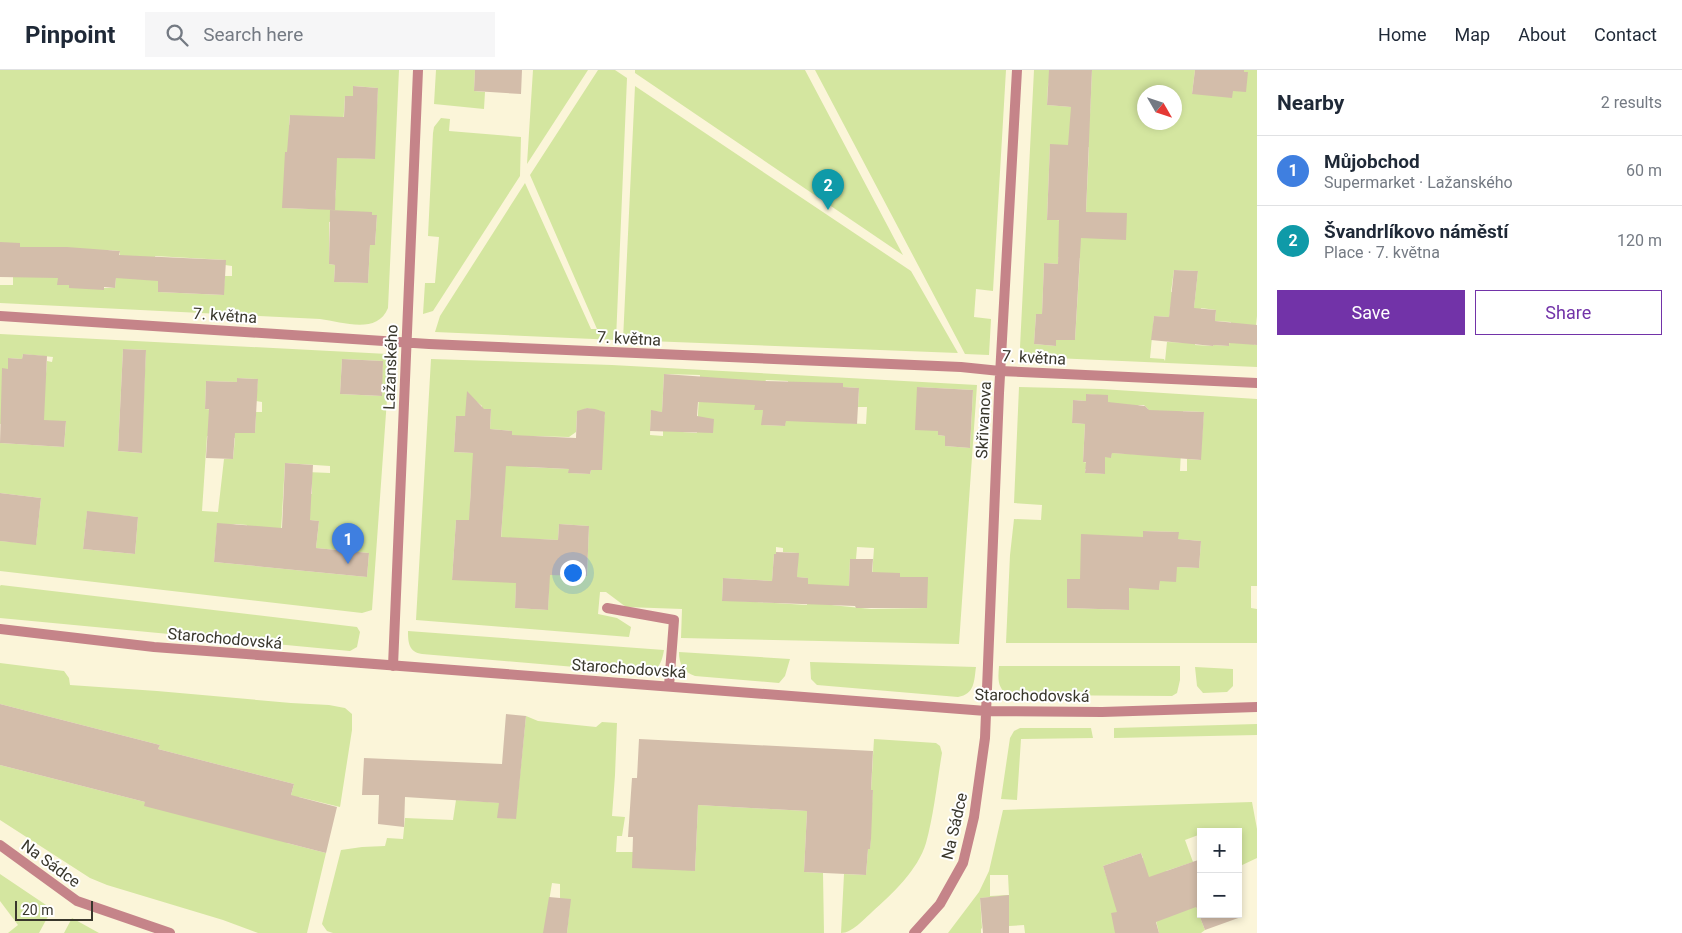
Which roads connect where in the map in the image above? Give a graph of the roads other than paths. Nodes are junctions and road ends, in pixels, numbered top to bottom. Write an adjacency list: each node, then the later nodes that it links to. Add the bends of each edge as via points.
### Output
1 (418, 70): 4 (street, Lažanského)
2 (1017, 70): 5 (street, Skřivanova)
3 (0, 316): 4 (street, 7. května)
4 (406, 342): 5 (street, 7. května); 9 (street, Lažanského)
5 (1000, 371): 6 (street, 7. května); 12 (street, Skřivanova)
6 (1257, 383)
7 (608, 608): 10 (street, via 674,620)
8 (0, 628): 9 (street, Starochodovská, via 154,647)
9 (393, 666): 10 (street, Starochodovská)
10 (668, 686): 12 (street, Starochodovská)
11 (1257, 707): 12 (street, Starochodovská, via 1102,712)
12 (986, 711): 16 (street, Na Sádce, via 986,738 963,863 940,904)
13 (0, 845): 14 (street, Na Sádce, via 77,901)
14 (156, 931): 15 (street, Na Sádce)
15 (170, 933)
16 (914, 933)

